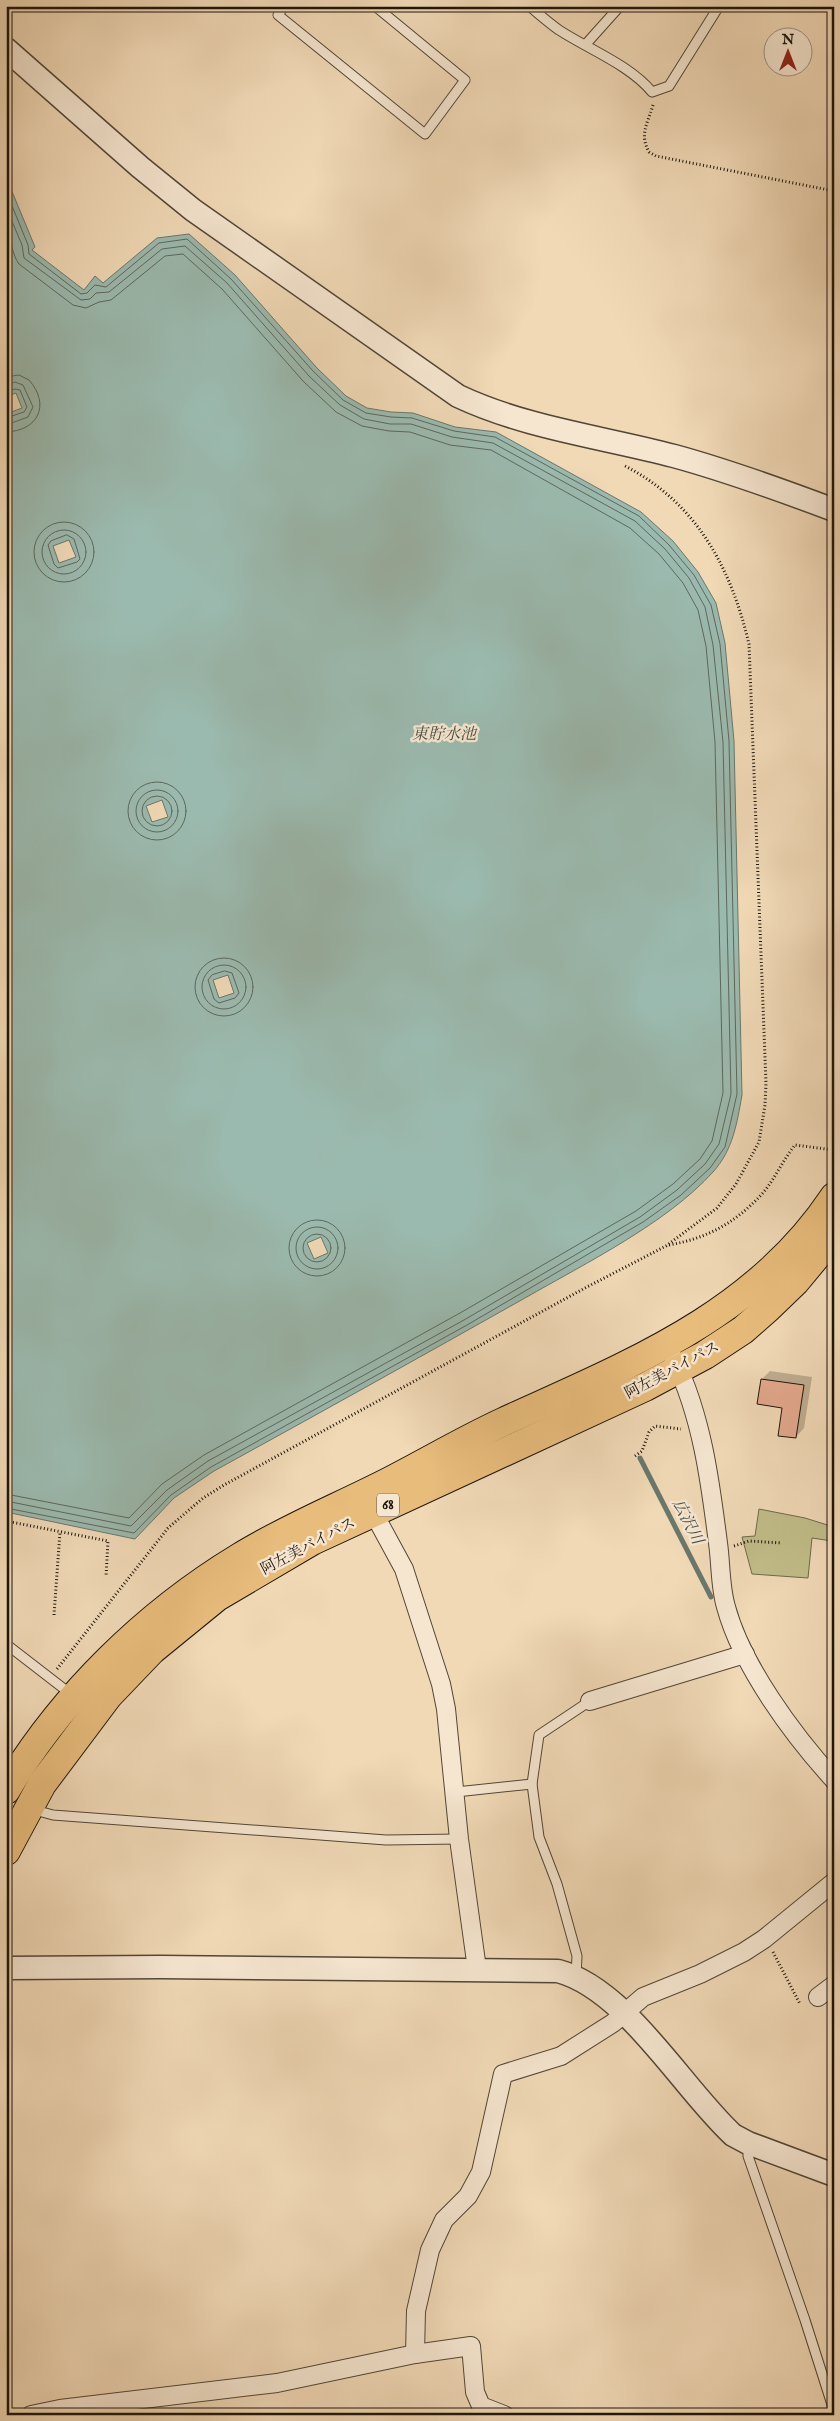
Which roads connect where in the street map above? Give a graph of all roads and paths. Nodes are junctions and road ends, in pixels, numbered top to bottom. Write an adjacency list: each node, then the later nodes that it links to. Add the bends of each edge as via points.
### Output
1 (284, 6): 2 (lane, via 278,15 425,134 465,80)
2 (375, 6)
3 (529, 6): 6 (lane, via 559,30)
4 (620, 6): 6 (lane)
5 (719, 6): 8 (lane, via 670,86)
6 (586, 44): 8 (lane)
7 (6, 49): 11 (street, via 193,210 458,396 506,415 674,456)
8 (652, 92): 9 (path, via 654,106 643,131 649,152 656,156)
9 (834, 191)
10 (621, 464): 15 (path, via 656,484 686,511 702,533 732,586 742,614 751,663 766,1073 762,1125 759,1142 736,1184 717,1208)
11 (832, 506)
12 (834, 1150): 15 (path, via 795,1145 763,1193 728,1224 705,1236)
13 (834, 1197): 16 (main road, 阿左美バイパス / 68, via 796,1247 761,1281)
14 (831, 1245): 17 (main road, 阿左美バイパス / 68, via 749,1324)
15 (666, 1246): 31 (path, via 203,1498 149,1548)
16 (667, 1343): 17 (street); 32 (main road, 阿左美バイパス / 68, via 488,1429 239,1558 148,1625)
17 (679, 1369): 18 (street, via 690,1394); 20 (main road, 阿左美バイパス / 68)
18 (699, 1430): 19 (path, via 655,1426 649,1432 642,1451); 30 (street, via 708,1466 726,1606)
19 (635, 1456)
20 (373, 1512): 37 (street, via 404,1569 431,1651 446,1708); 38 (main road, 阿左美バイパス / 68, via 269,1565 217,1597 171,1633 108,1696 42,1784)
21 (6, 1521): 22 (path)
22 (11, 1522): 23 (path); 27 (path)
23 (60, 1532): 26 (path, via 108,1541); 28 (path)
24 (782, 1543): 25 (path, via 749,1541)
25 (732, 1547)
26 (106, 1577)
27 (6, 1596)
28 (54, 1616)
29 (6, 1644): 31 (lane)
30 (745, 1654): 33 (street); 34 (street, via 795,1734)
31 (50, 1678): 32 (lane)
32 (74, 1697): 36 (main road, 阿左美バイパス / 68, via 43,1733)
33 (590, 1702): 35 (lane, via 539,1735)
34 (834, 1780)
35 (532, 1784): 37 (lane); 45 (lane, via 539,1837 558,1884 577,1956)
36 (6, 1790)
37 (456, 1792): 39 (street)
38 (31, 1804): 39 (lane, via 52,1815 386,1840); 40 (main road, 阿左美バイパス / 68)
39 (459, 1838): 44 (street)
40 (6, 1851)
41 (834, 1882): 42 (street)
42 (764, 1939): 48 (path); 49 (street, via 700,1974 643,1997)
43 (6, 1968): 44 (street)
44 (477, 1968): 45 (street, via 546,1969)
45 (576, 1976): 49 (street)
46 (834, 1985): 47 (street)
47 (818, 1997)
48 (801, 2004)
49 (623, 2012): 50 (street, via 724,2126); 52 (street, via 612,2023 561,2056 503,2074 481,2172 468,2196 444,2220 430,2250 416,2311)
50 (748, 2143): 51 (street); 53 (lane, via 748,2156)
51 (834, 2175)
52 (415, 2354): 54 (street, via 277,2383); 55 (street, via 471,2346 475,2392 481,2406)
53 (834, 2411)
54 (31, 2415)
55 (504, 2415)

